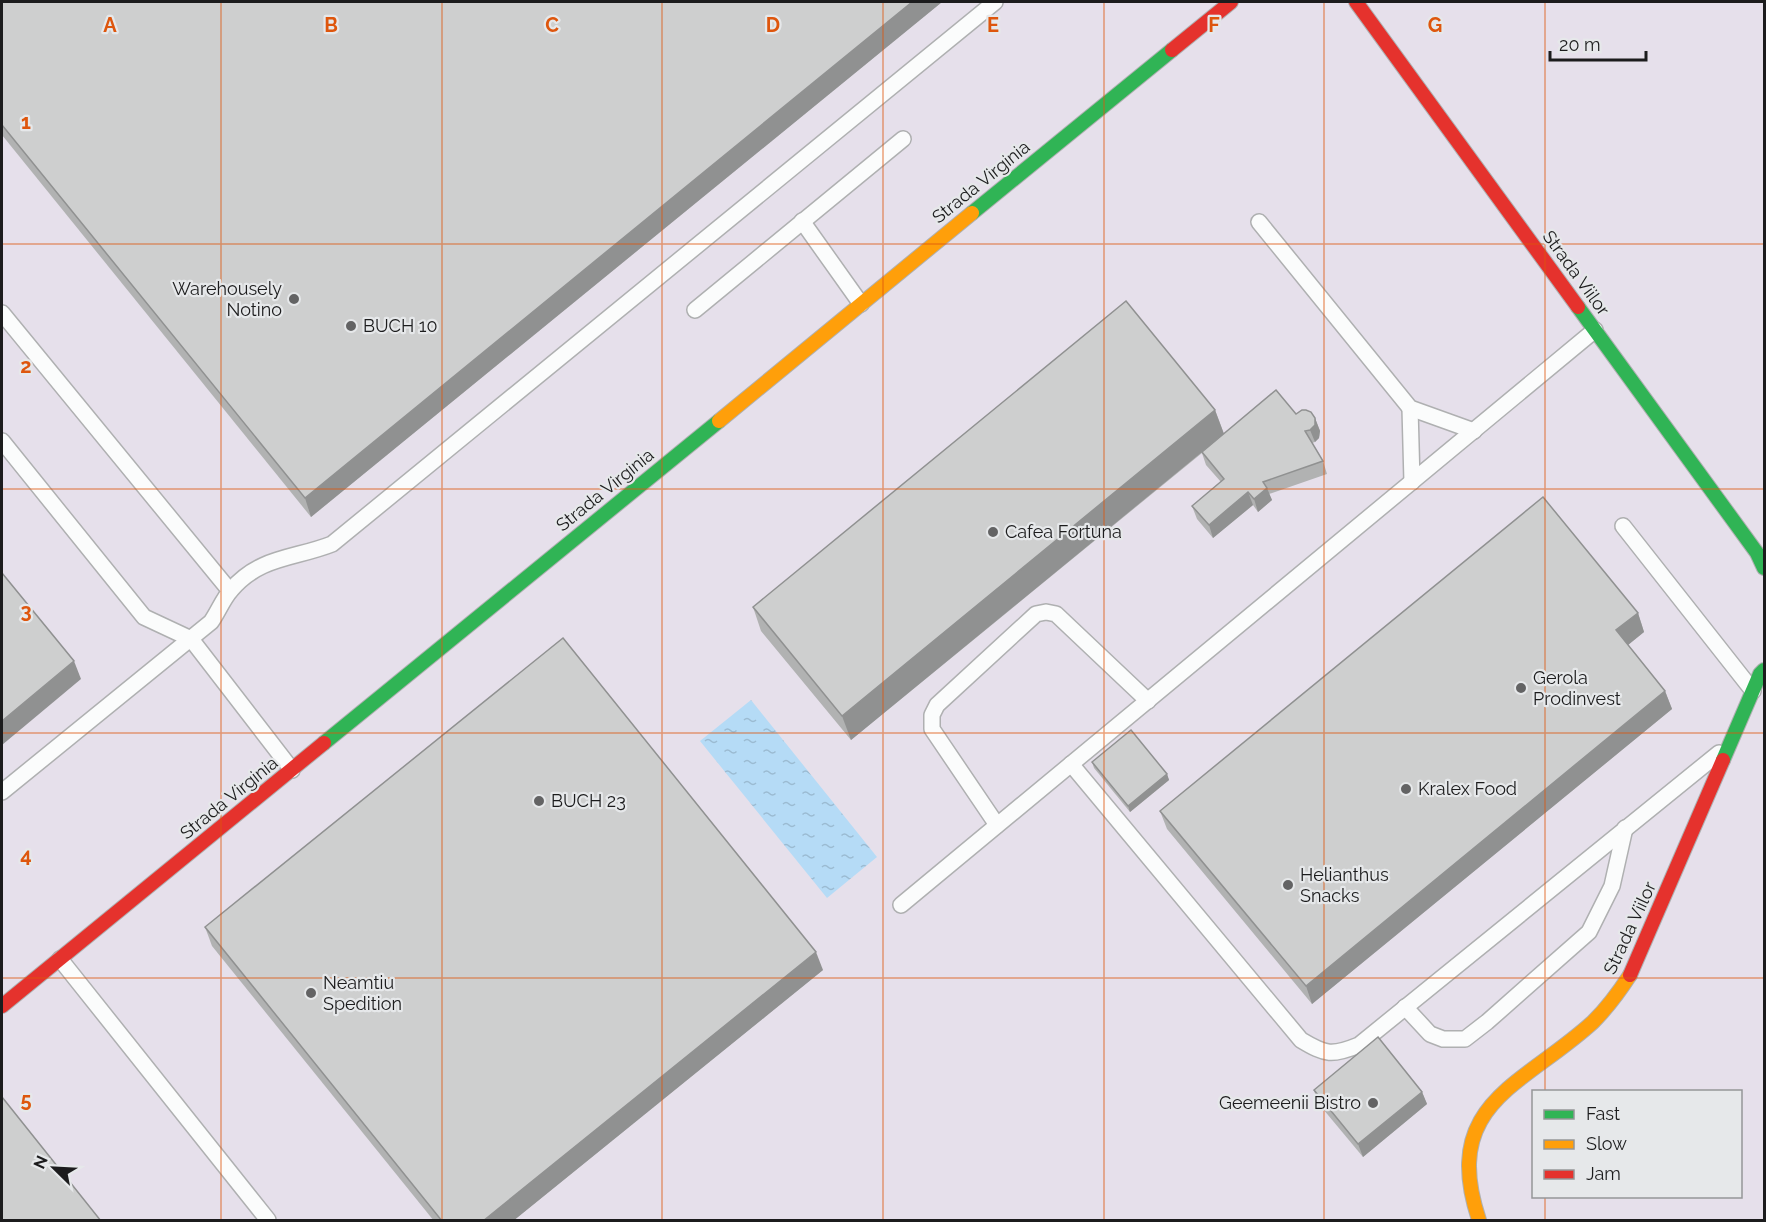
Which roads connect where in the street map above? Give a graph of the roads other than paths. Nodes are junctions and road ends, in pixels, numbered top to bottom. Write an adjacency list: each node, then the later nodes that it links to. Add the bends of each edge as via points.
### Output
1 (995, 2): 17 (lane, via 332,544 271,561 252,571)
2 (1231, 2): 7 (street, Strada Virginia)
3 (1356, 2): 10 (street, Strada Viilor)
4 (903, 139): 5 (lane)
5 (802, 221): 7 (lane); 8 (lane)
6 (1259, 222): 11 (lane)
7 (861, 304): 24 (street, Strada Virginia)
8 (695, 310)
9 (2, 313): 17 (lane)
10 (1595, 330): 12 (lane); 16 (street, Strada Viilor)
11 (1410, 408): 12 (lane); 14 (lane)
12 (1474, 431): 14 (lane)
13 (2, 441): 18 (lane, via 144,617)
14 (1412, 482): 21 (lane)
15 (1623, 526): 20 (lane)
16 (1764, 568)
17 (230, 591): 18 (lane, via 211,622)
18 (191, 639): 24 (lane); 25 (lane)
19 (1762, 672): 20 (street, Strada Viilor)
20 (1753, 691): 22 (street, Strada Viilor)
21 (1148, 701): 23 (lane); 26 (lane, via 1056,614 1036,614 937,705 932,715 932,729)
22 (1731, 743): 27 (lane); 33 (street, Strada Viilor, via 1621,990 1584,1030 1505,1089 1478,1124 1470,1150 1468,1179)
23 (1071, 764): 26 (lane); 31 (lane, via 1301,1040 1320,1051 1340,1052 1359,1045)
24 (292, 770): 29 (street, Strada Virginia)
25 (2, 792)
26 (998, 825): 28 (lane)
27 (1625, 828): 31 (lane); 31 (lane, via 1612,886 1589,932 1487,1022 1465,1039 1443,1039 1430,1034)
28 (901, 905)
29 (60, 958): 30 (street, Strada Virginia); 32 (lane)
30 (2, 1006)
31 (1406, 1007)
32 (268, 1221)
33 (1479, 1221)

